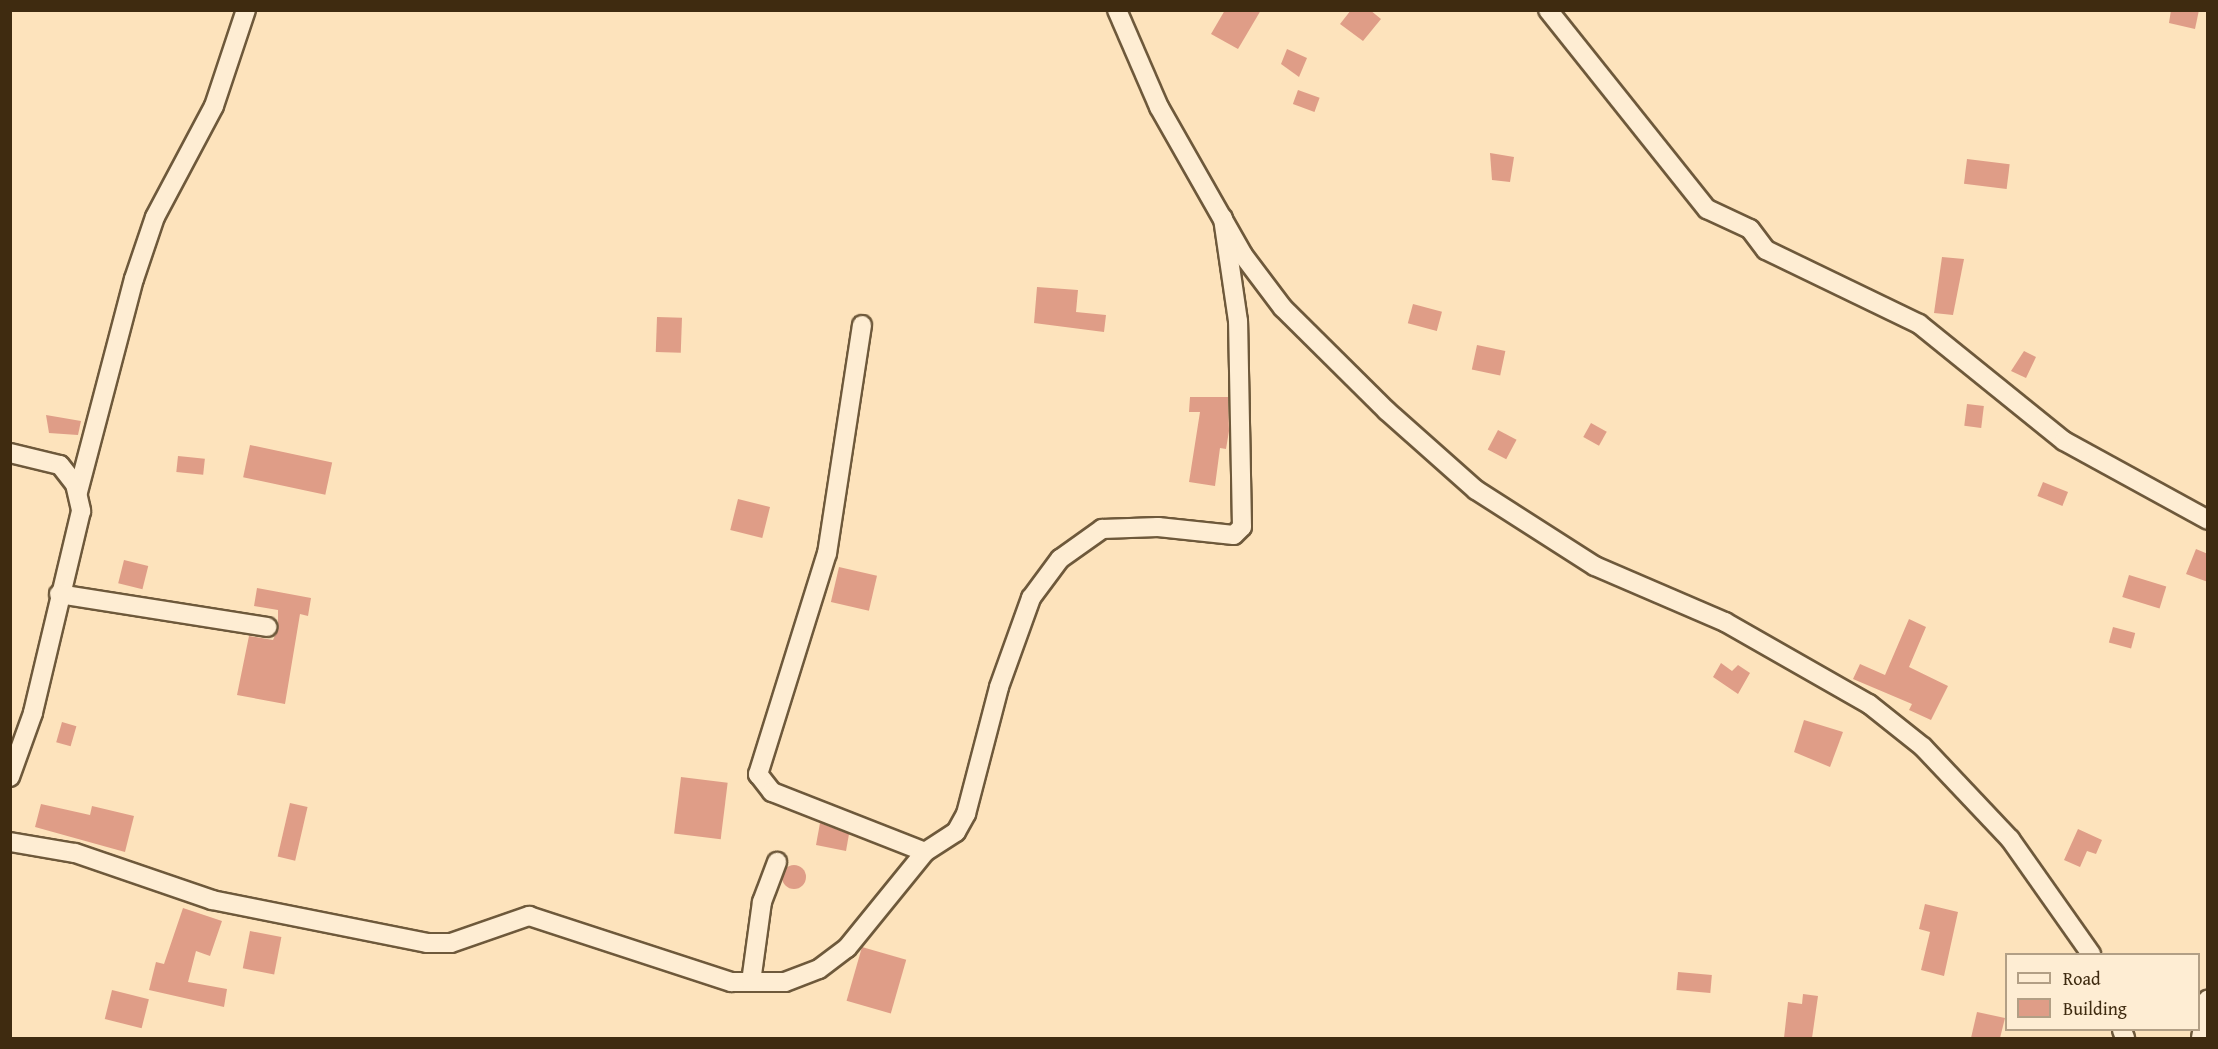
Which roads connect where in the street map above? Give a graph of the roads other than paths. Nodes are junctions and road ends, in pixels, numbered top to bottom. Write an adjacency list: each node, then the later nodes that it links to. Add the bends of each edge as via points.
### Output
1 (246, 10): 7 (street, via 214,106 155,217 134,279)
2 (1117, 10): 4 (street, via 1159,107)
3 (1548, 10): 8 (street, via 1707,208 1750,229 1775,255 1919,324 2064,441)
4 (1223, 218): 13 (street, via 1238,321 1242,527 1233,535 1158,527 1102,529 1060,559 1031,598 999,687 966,814 956,832); 15 (street, via 1283,308 1476,490 1595,566 1725,622 1816,672 1869,704 1923,747 2010,839)
5 (862, 325): 13 (street, via 827,554 759,774 772,792)
6 (10, 453): 7 (street, via 60,465)
7 (78, 492): 9 (street, via 81,511)
8 (2208, 520)
9 (59, 594): 10 (street); 11 (street, via 33,713)
10 (267, 627)
11 (10, 777)
12 (10, 842): 16 (street, via 75,853 212,900 427,943 451,943 529,916 731,982)
13 (925, 852): 16 (street, via 847,948 791,981)
14 (777, 862): 16 (street, via 762,902)
15 (2090, 953)
16 (751, 982)
17 (2208, 1000): 18 (street)
18 (2200, 1038)

